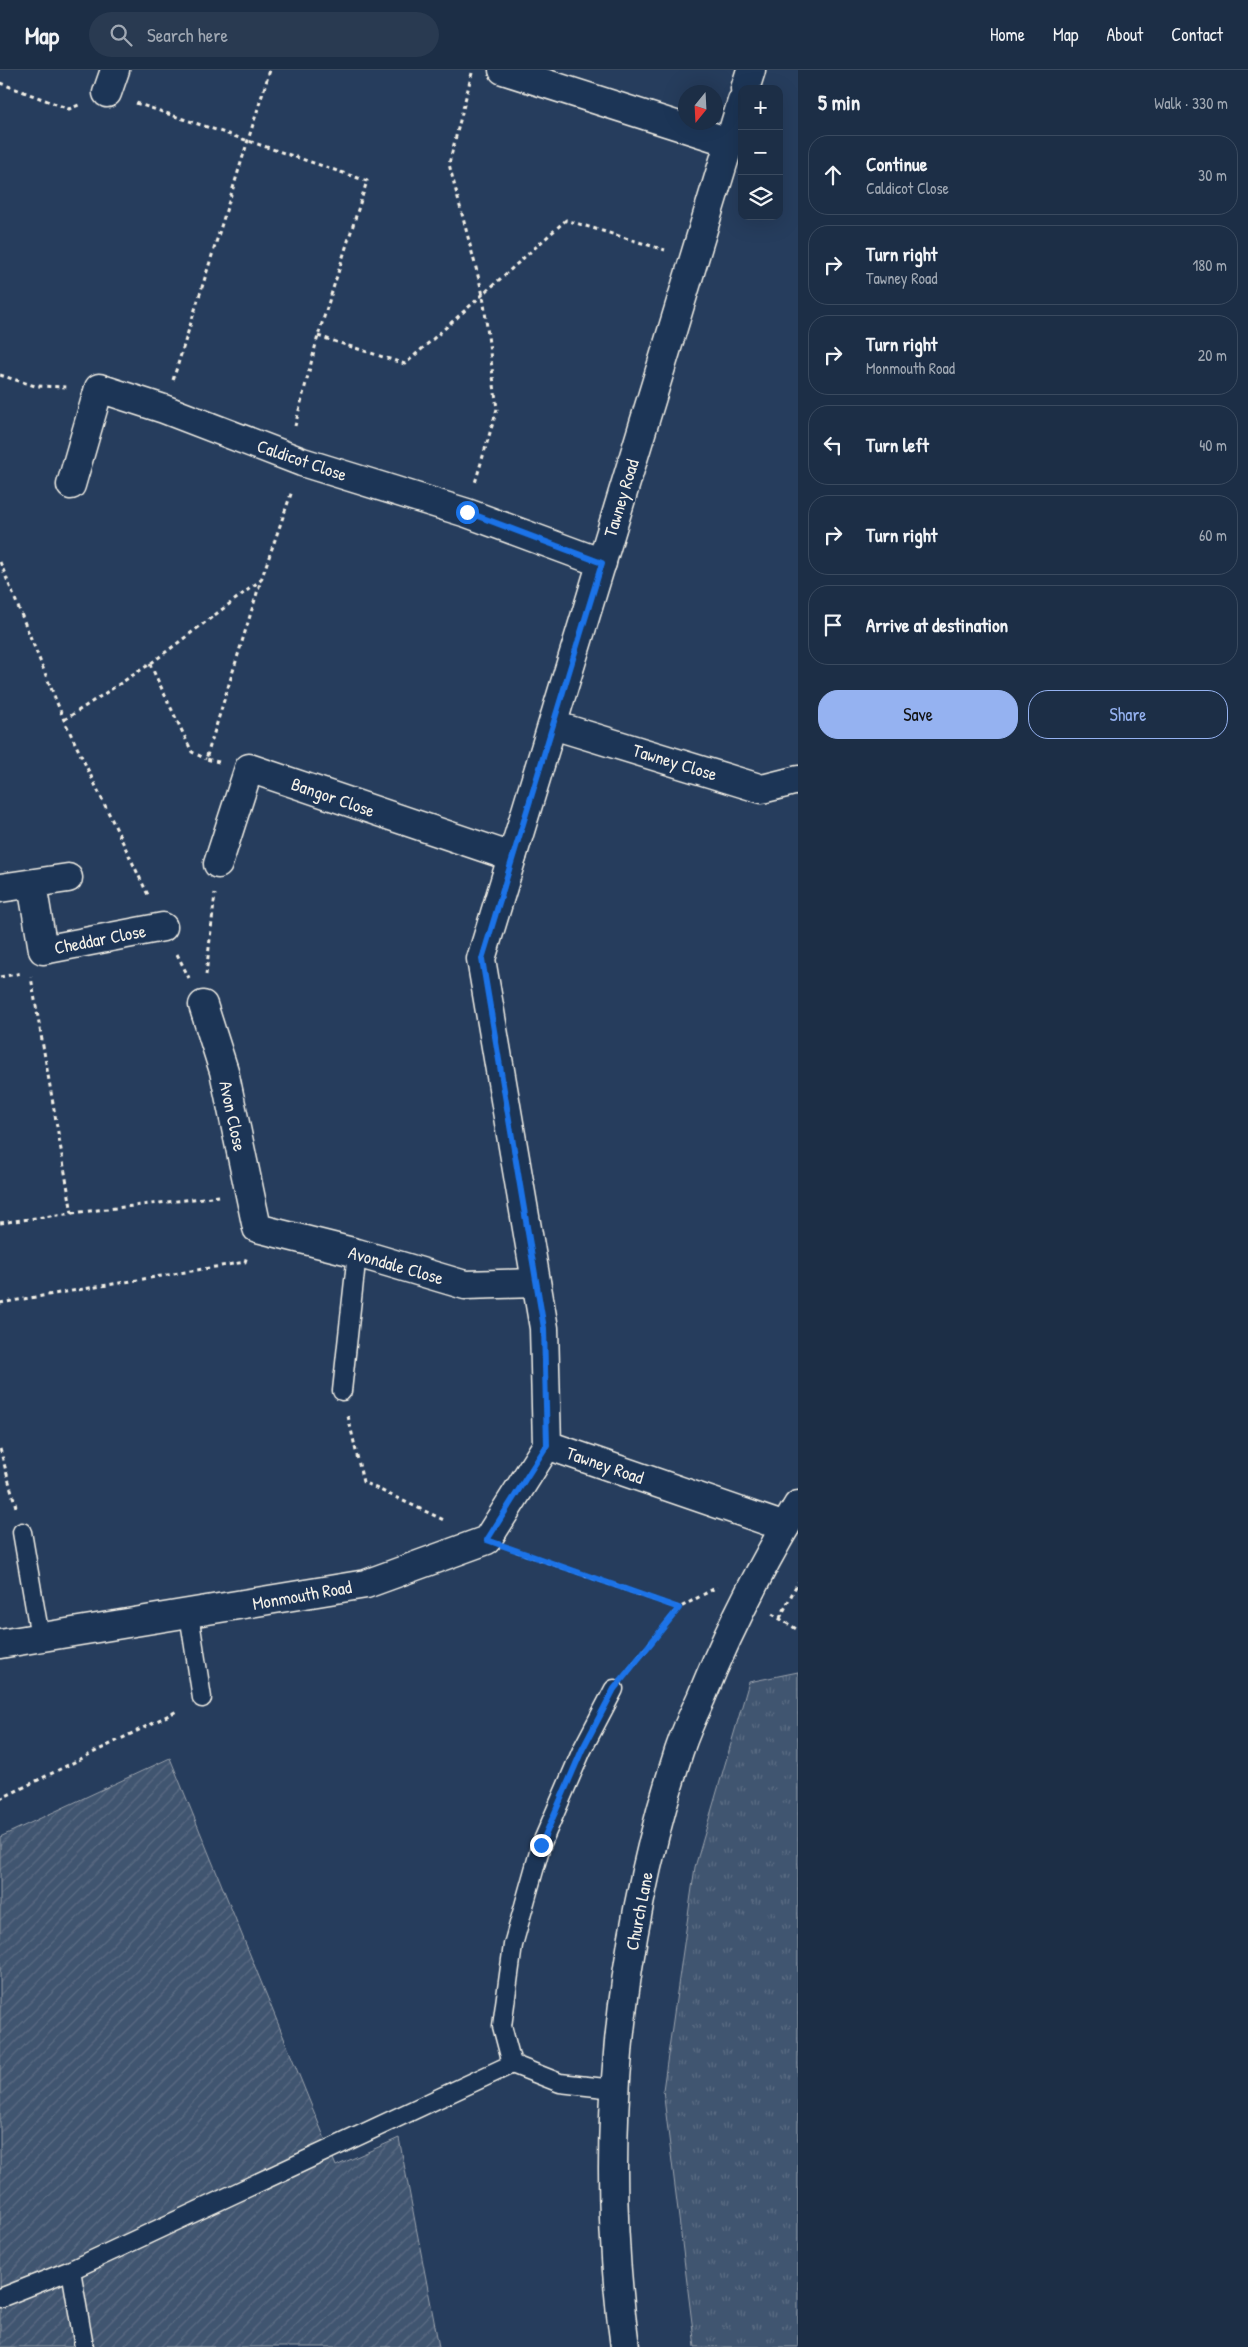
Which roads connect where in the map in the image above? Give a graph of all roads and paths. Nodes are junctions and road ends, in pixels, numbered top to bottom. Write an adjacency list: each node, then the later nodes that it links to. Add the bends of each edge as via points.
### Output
1 (270, 70): 9 (path)
2 (472, 70): 12 (path, via 449,164)
3 (503, 70): 10 (street)
4 (751, 70): 7 (street)
5 (111, 81): 6 (path, via 69,109); 9 (path)
6 (0, 83)
7 (746, 85)
8 (738, 114): 10 (street, Tawney Road)
9 (248, 141): 13 (path, via 367,181); 16 (path)
10 (729, 142): 11 (street, Tawney Road)
11 (694, 258): 12 (path, via 566,220); 21 (street, Tawney Road)
12 (483, 295): 13 (path, via 406,364); 19 (path, via 497,409)
13 (318, 336): 17 (path)
14 (0, 374): 15 (path, via 35,386)
15 (99, 388): 16 (street, Caldicot Close); 18 (street)
16 (164, 409): 17 (street, Caldicot Close)
17 (295, 459): 19 (street, Caldicot Close); 22 (path)
18 (71, 485)
19 (467, 512): 21 (street, Caldicot Close)
20 (0, 562): 24 (path)
21 (602, 563): 25 (street, Tawney Road)
22 (261, 580): 23 (path); 26 (path)
23 (150, 664): 24 (path); 26 (path, via 192,752)
24 (64, 720): 34 (path)
25 (552, 725): 28 (street, Tawney Close, via 762,789); 29 (street, Tawney Road)
26 (206, 759): 27 (path)
27 (249, 768): 29 (street, Bangor Close); 30 (street)
28 (798, 780)
29 (512, 857): 41 (street, Tawney Road, via 482,959)
30 (218, 864): 36 (path)
31 (68, 878): 32 (street)
32 (32, 884): 33 (street); 34 (street, Cheddar Close, via 43,950)
33 (0, 888)
34 (163, 927): 36 (path)
35 (30, 971): 37 (path)
36 (203, 1005): 39 (street, Avon Close, via 224,1070)
37 (72, 1213): 38 (path); 39 (path, via 219,1196)
38 (0, 1223)
39 (257, 1228): 40 (street, Avondale Close); 42 (path, via 245,1262)
40 (357, 1253): 41 (street, Avondale Close, via 465,1285); 43 (lane)
41 (536, 1283): 44 (street, Tawney Road, via 544,1328)
42 (0, 1303)
43 (342, 1391): 48 (path, via 363,1482)
44 (547, 1445): 46 (street, Tawney Road); 48 (street)
45 (0, 1449): 47 (path)
46 (791, 1516): 50 (street, Church Lane)
47 (22, 1532): 55 (lane)
48 (487, 1540): 51 (path); 52 (street, Monmouth Road, via 366,1584)
49 (798, 1582): 53 (path)
50 (743, 1601): 51 (path, via 717,1587); 53 (path); 61 (street, Church Lane, via 679,1750 648,1861 623,1991)
51 (679, 1608): 57 (path)
52 (190, 1614): 55 (street, Monmouth Road); 58 (lane)
53 (780, 1618): 54 (path)
54 (798, 1630)
55 (40, 1638): 56 (street, Monmouth Road)
56 (0, 1644)
57 (614, 1689): 60 (lane, via 582,1750 541,1845 513,1945 502,2026)
58 (202, 1698): 59 (path)
59 (0, 1799)
60 (512, 2064): 61 (lane, via 560,2083); 62 (lane)
61 (614, 2089): 65 (street, Church Lane, via 616,2279)
62 (71, 2270): 63 (lane); 64 (lane)
63 (0, 2298)
64 (84, 2347)
65 (625, 2347)

